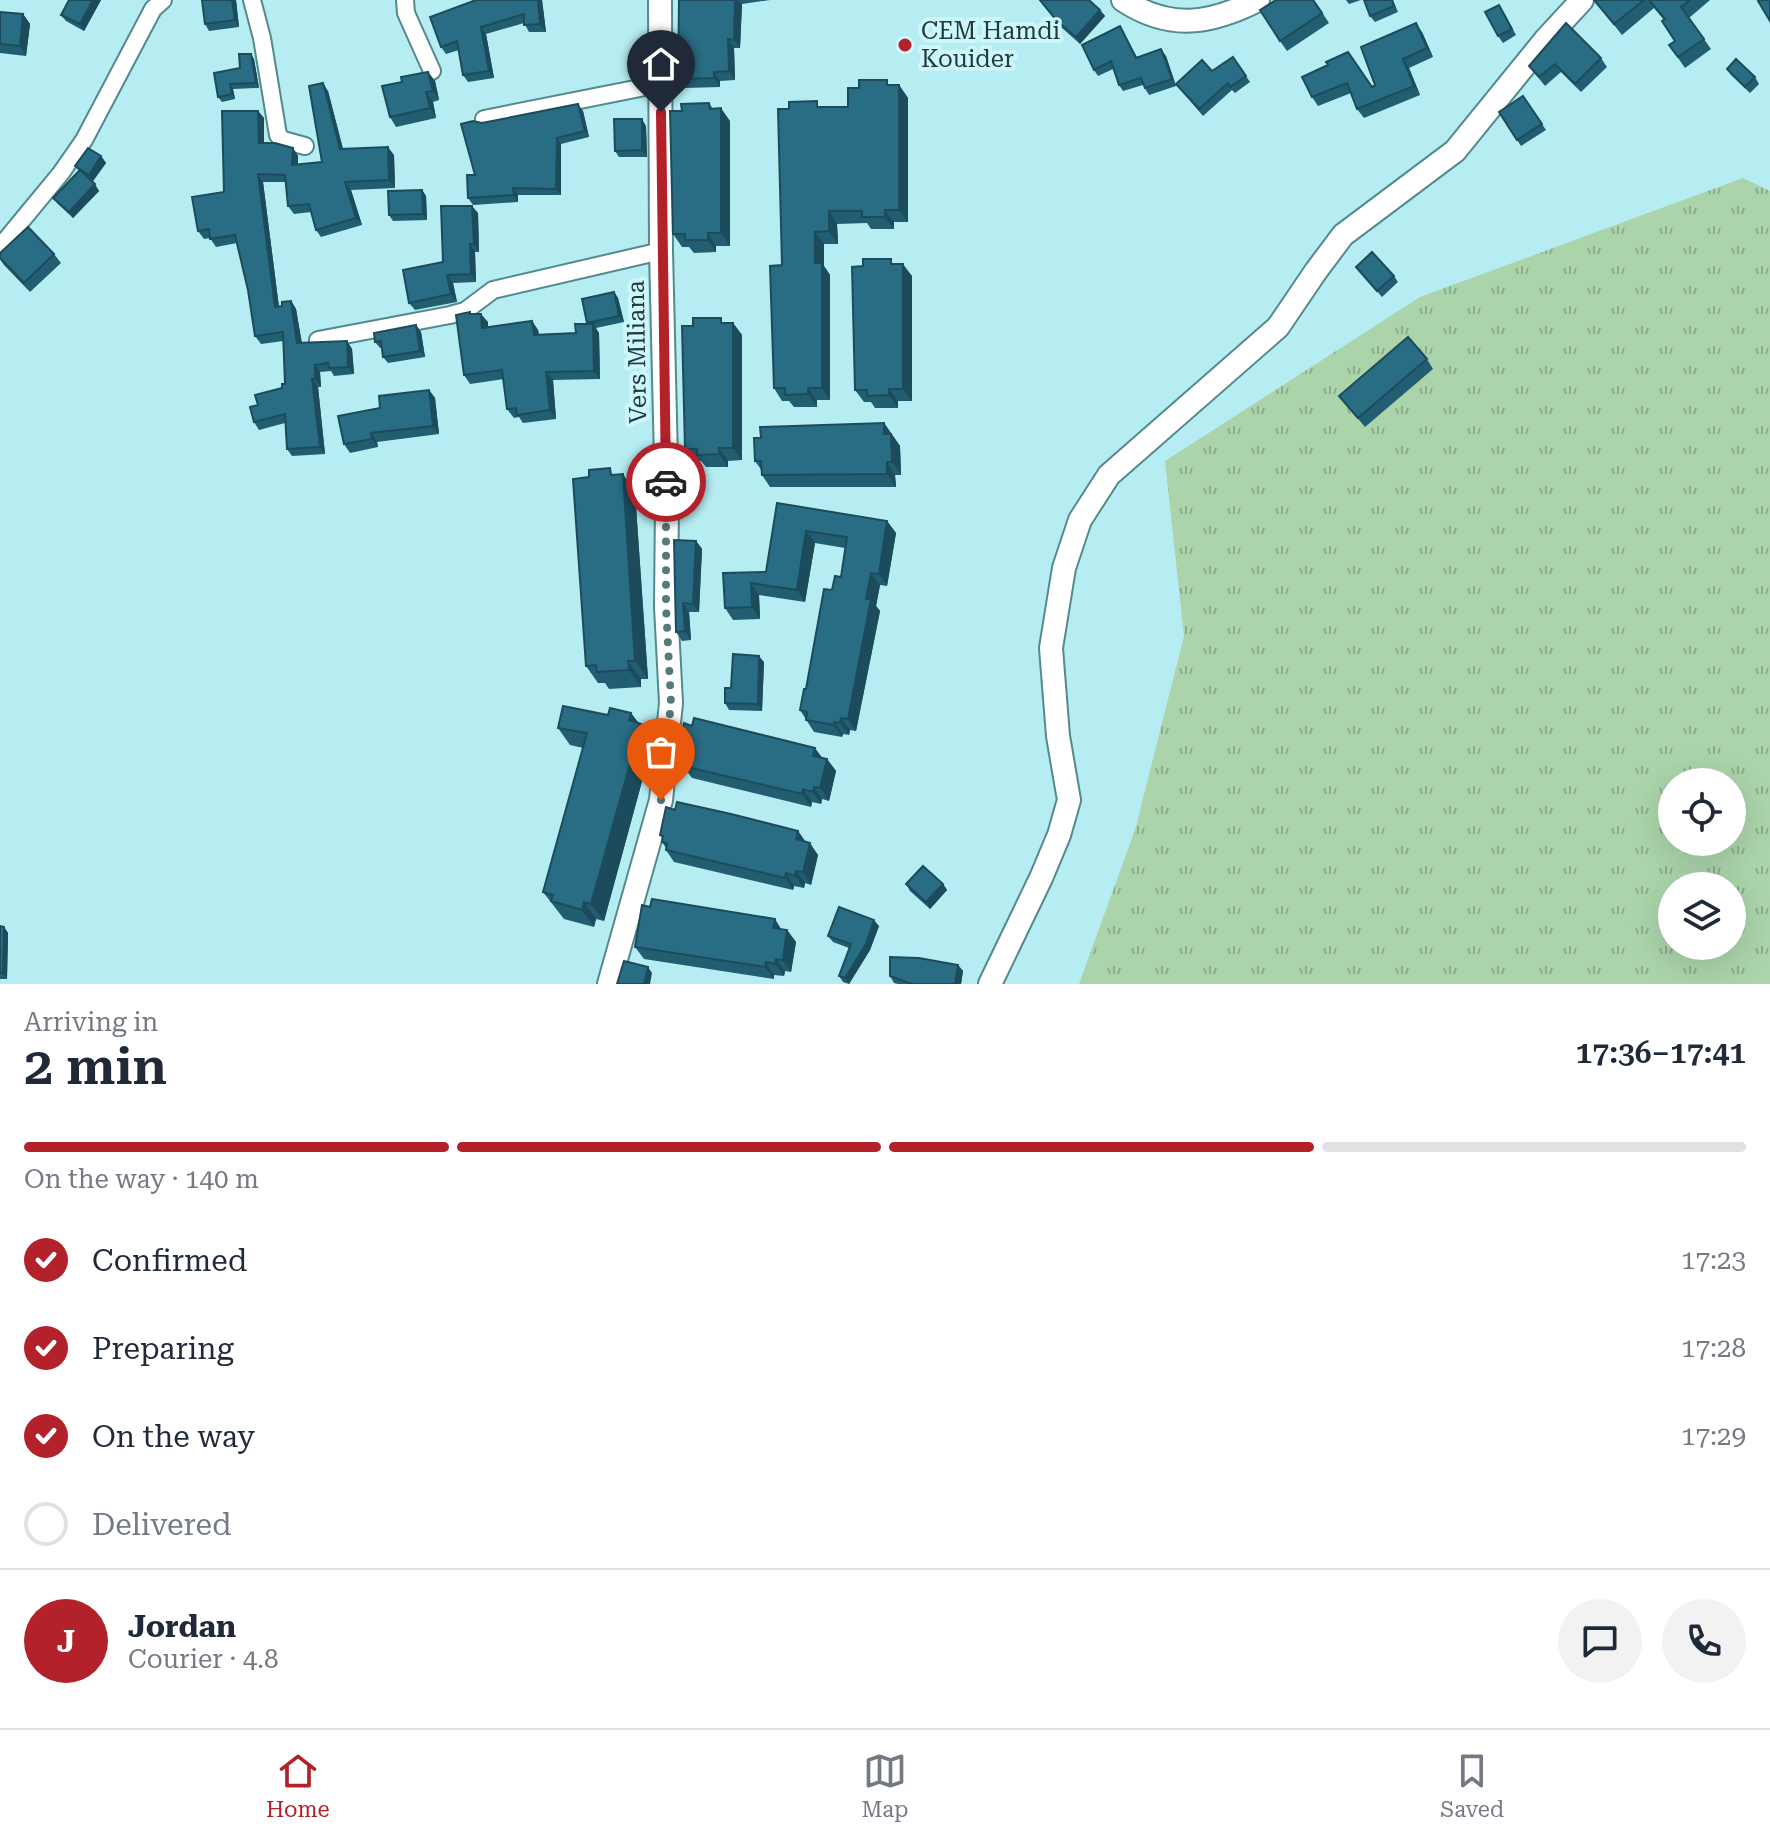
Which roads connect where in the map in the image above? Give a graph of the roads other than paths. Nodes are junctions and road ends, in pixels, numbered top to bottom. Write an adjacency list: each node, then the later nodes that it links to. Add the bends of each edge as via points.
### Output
1 (163, 0): 12 (street, via 153,9 84,140)
2 (252, 0): 11 (street, via 278,135)
3 (405, 0): 8 (street)
4 (660, 0): 9 (street, Vers Miliana)
5 (1123, 0): 6 (street, via 1159,17 1195,22 1228,16)
6 (1258, 0)
7 (1582, 0): 16 (street, via 1455,151 1343,235 1278,327 1109,475 1080,520 1064,568 1051,648 1069,800 1041,878)
8 (432, 71)
9 (660, 84): 10 (street); 13 (street, Vers Miliana)
10 (484, 119)
11 (305, 146)
12 (0, 247)
13 (661, 251): 14 (street, via 493,290 465,311 450,315); 15 (street, Vers Miliana, via 671,703 661,800)
14 (318, 340)
15 (609, 984)
16 (990, 984)

